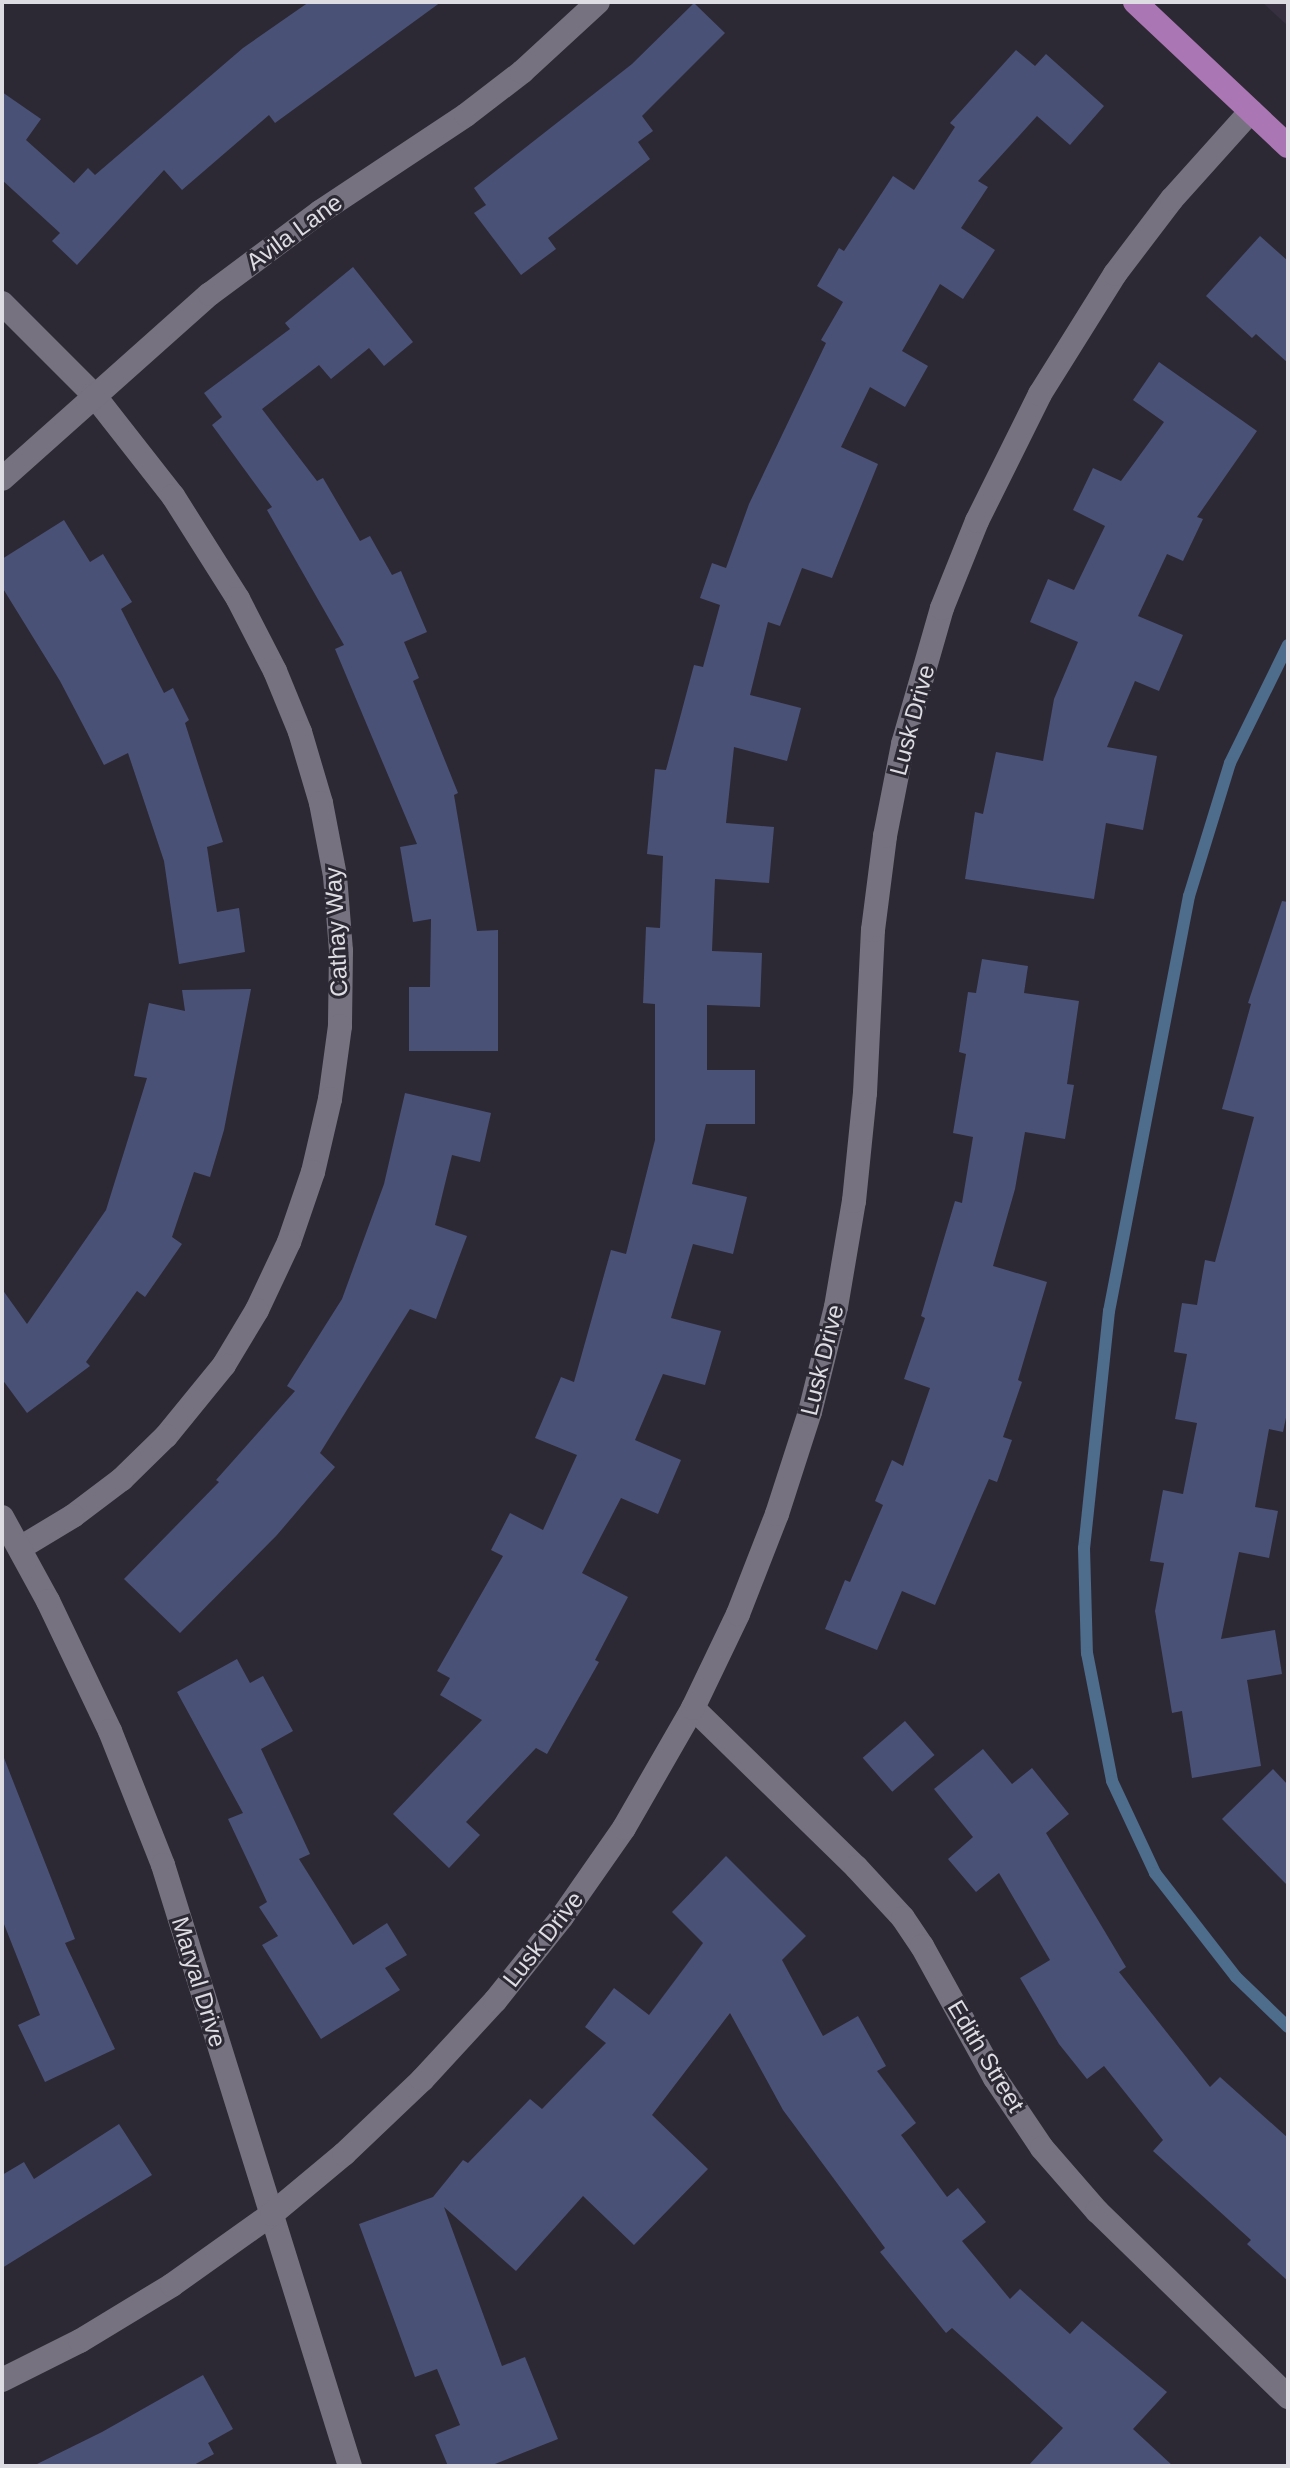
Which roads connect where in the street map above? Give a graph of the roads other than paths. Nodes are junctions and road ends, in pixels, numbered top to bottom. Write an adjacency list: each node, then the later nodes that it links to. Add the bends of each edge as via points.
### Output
1 (598, 2): 6 (street, Avila Lane, via 522,72 222,285)
2 (1135, 2): 3 (main road)
3 (1251, 111): 4 (main road); 10 (street, Lusk Drive, via 1172,199 1048,380 977,521 942,608 903,744 885,836 873,930 854,1201 836,1307 777,1514)
4 (1288, 146)
5 (2, 303): 6 (street, Cathay Way)
6 (93, 394): 7 (street, Avila Lane); 9 (street, Cathay Way, via 173,496 238,599 300,732 335,876 340,1026 330,1099 304,1200 257,1310 224,1365 166,1436 122,1479)
7 (2, 479)
8 (2, 1517): 9 (street, Maryal Drive)
9 (20, 1548): 11 (street, Maryal Drive, via 110,1731 163,1865)
10 (693, 1708): 11 (street, Lusk Drive, via 624,1828 495,2001 422,2080); 13 (street, Edith Street, via 903,1918 995,2078 1042,2148 1097,2211)
11 (272, 2214): 12 (street, Lusk Drive, via 172,2285 80,2341); 14 (street, Maryal Drive)
12 (2, 2380)
13 (1288, 2397)
14 (350, 2466)

